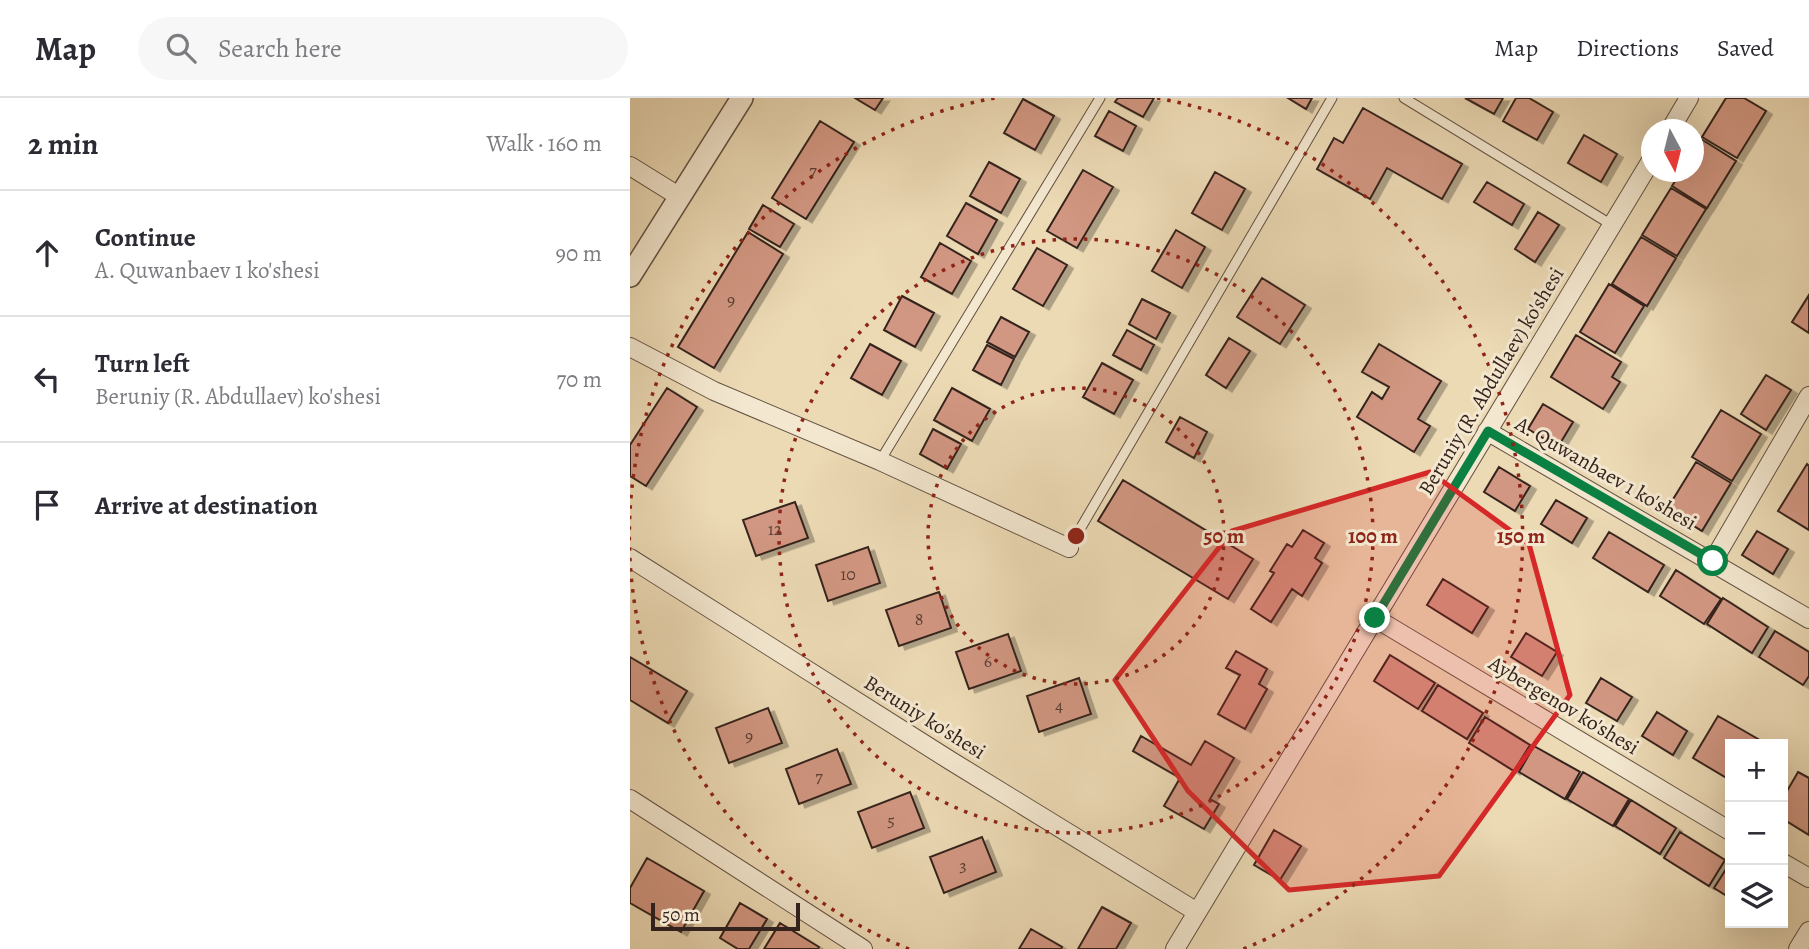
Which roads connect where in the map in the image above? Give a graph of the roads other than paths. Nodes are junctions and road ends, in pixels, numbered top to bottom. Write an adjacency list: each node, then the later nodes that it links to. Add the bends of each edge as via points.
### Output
1 (742, 98): 9 (street)
2 (1100, 98): 15 (lane)
3 (1332, 98): 16 (lane)
4 (1404, 98): 10 (lane)
5 (1689, 98): 6 (street)
6 (1677, 119)
7 (630, 166): 9 (street)
8 (1641, 176): 10 (street, Beruniy (R. Abdullaev) ko'shesi)
9 (680, 197): 11 (street)
10 (1612, 225): 14 (street, Beruniy (R. Abdullaev) ko'shesi)
11 (630, 276)
12 (630, 347): 15 (street, via 714,391)
13 (1809, 396): 18 (street)
14 (1488, 431): 18 (street, A. Quwanbaev 1 ko'shesi); 19 (street, Beruniy (R. Abdullaev) ko'shesi)
15 (880, 461): 16 (street)
16 (1069, 548)
17 (630, 558): 25 (street, Beruniy ko'shesi)
18 (1713, 561): 20 (street, A. Quwanbaev 1 ko'shesi)
19 (1375, 618): 22 (street, Aybergenov ko'shesi); 25 (street, Beruniy (R. Abdullaev) ko'shesi)
20 (1809, 619)
21 (630, 799): 27 (street)
22 (1725, 828)
23 (1786, 865): 24 (street)
24 (1809, 878)
25 (1197, 912): 28 (street, Beruniy (R. Abdullaev) ko'shesi)
26 (1809, 931): 29 (street)
27 (863, 949)
28 (1175, 949)
29 (1798, 949)

